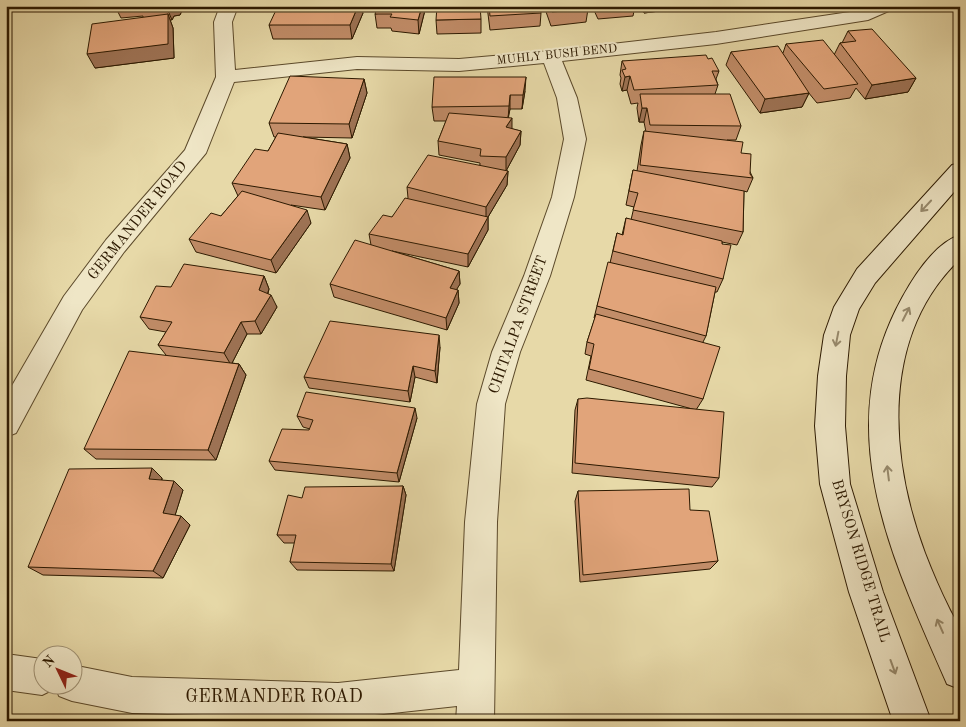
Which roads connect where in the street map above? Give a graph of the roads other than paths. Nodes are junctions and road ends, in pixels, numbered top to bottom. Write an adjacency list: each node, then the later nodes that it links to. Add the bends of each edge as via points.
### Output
1 (229, 6): 4 (street, GERMANDER ROAD, via 223,22)
2 (885, 6): 3 (street, MUHLY BUSH BEND, via 858,17)
3 (551, 57): 4 (street, MUHLY BUSH BEND, via 459,65 357,64); 12 (street, CHITALPA STREET, via 567,98 575,139 563,197 537,276 506,352 491,404 481,522)
4 (226, 77): 7 (street, GERMANDER ROAD, via 195,152 73,303)
5 (960, 170): 13 (street, BRYSON RIDGE TRAIL, one-way to 13, via 861,284 847,307 837,335 832,376 830,426 835,484 866,592)
6 (960, 244): 8 (street, one-way to 6, via 911,560 896,515 888,474 883,404 900,326 919,287 942,258)
7 (6, 424)
8 (960, 671)
9 (6, 672): 10 (street)
10 (32, 676)
11 (82, 685): 12 (street, GERMANDER ROAD, via 132,695)
12 (475, 703)
13 (912, 721)

